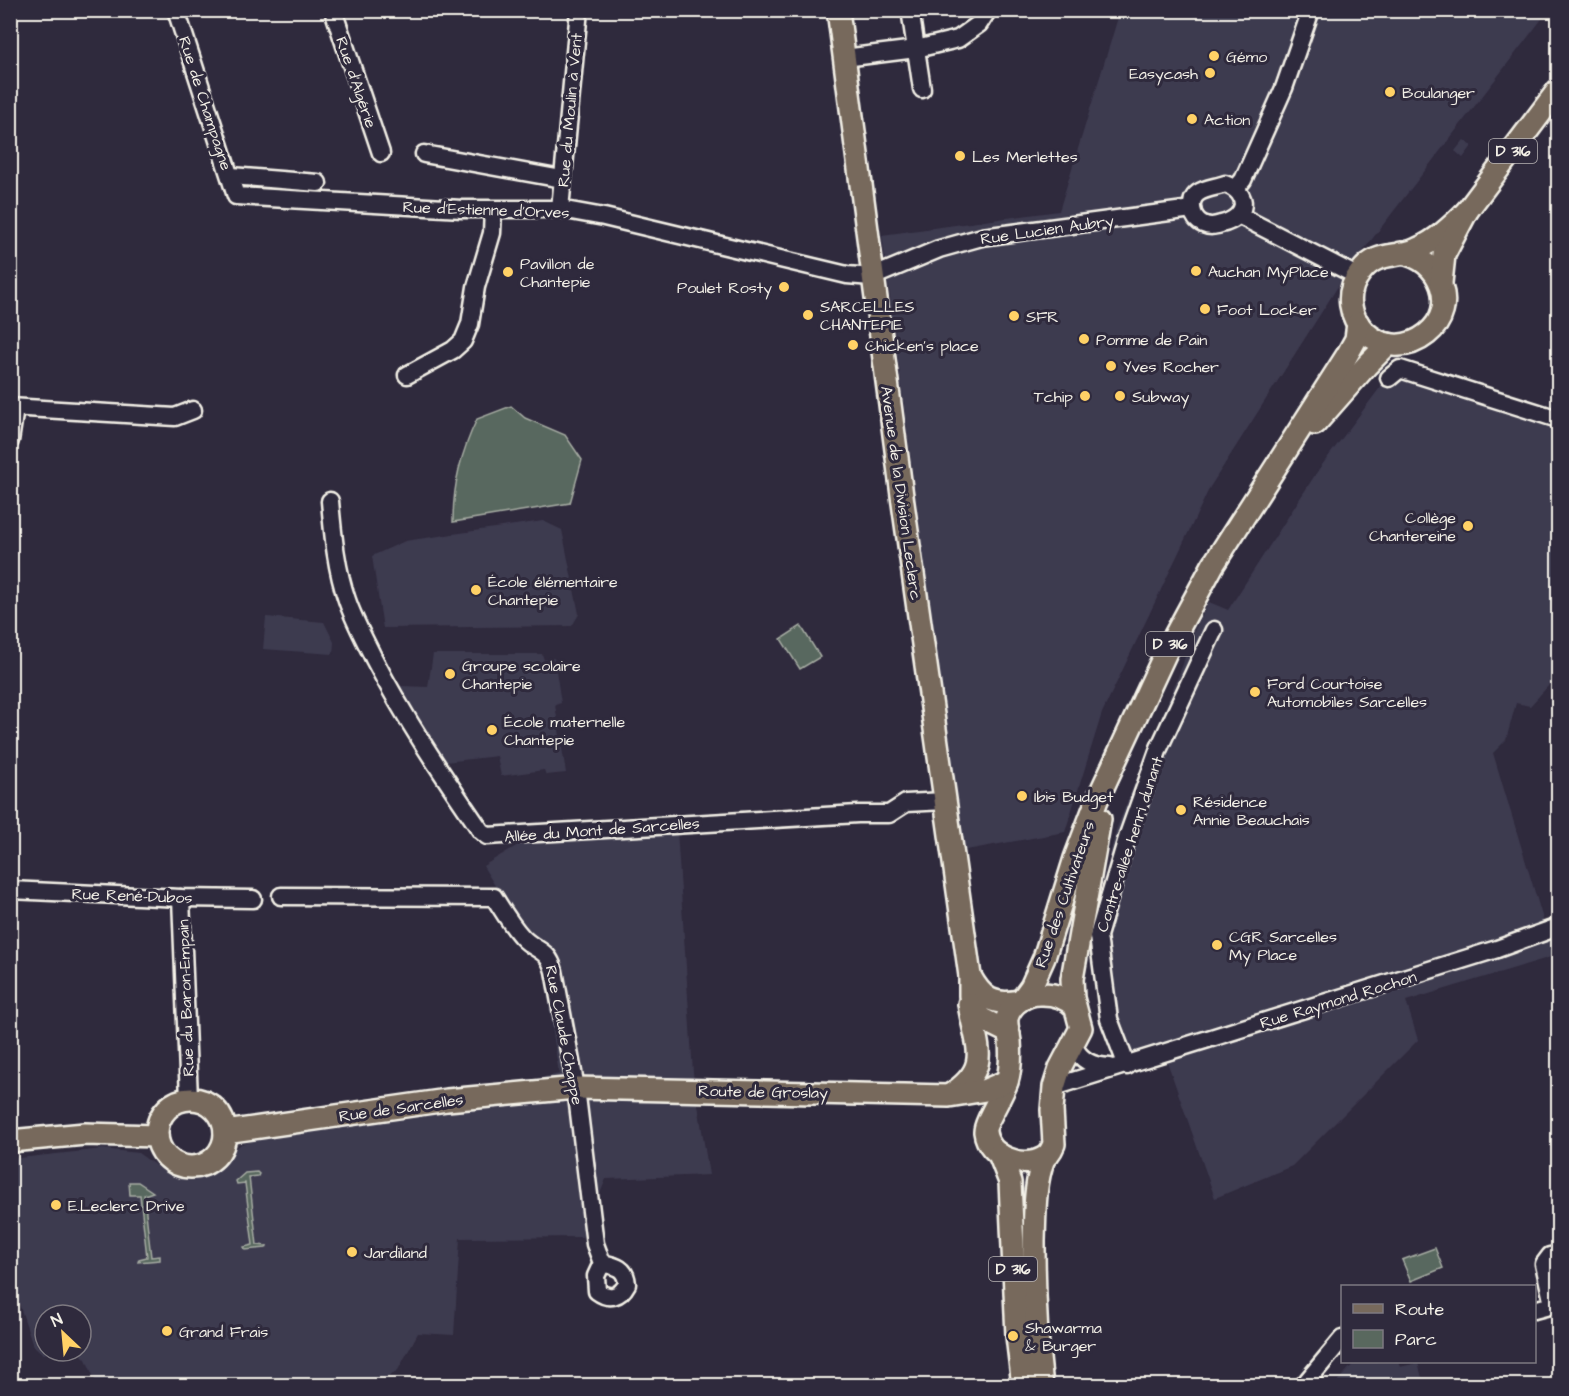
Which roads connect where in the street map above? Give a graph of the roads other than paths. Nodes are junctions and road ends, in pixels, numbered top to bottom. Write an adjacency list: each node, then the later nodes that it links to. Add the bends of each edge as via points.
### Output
1 (176, 10): 14 (street, Rue de Champagne)
2 (333, 10): 12 (street, Rue d'Algérie)
3 (579, 10): 15 (street, Rue du Moulin à Vent)
4 (838, 10): 9 (main road, Avenue de la Division Leclerc)
5 (988, 10): 8 (street, via 979,24 958,39)
6 (1311, 10): 17 (street, via 1280,96 1244,180)
7 (911, 16): 8 (street)
8 (916, 49): 9 (street); 10 (street)
9 (844, 58): 26 (main road, Avenue de la Division Leclerc)
10 (922, 89)
11 (1558, 90): 22 (main road, D 316)
12 (381, 153)
13 (424, 154): 15 (street)
14 (231, 176): 16 (street); 18 (street, Rue de Champagne)
15 (562, 179): 19 (street, Rue du Moulin à Vent)
16 (318, 183)
17 (1236, 188): 20 (street, via 1225,184 1199,191); 23 (street, via 1243,209)
18 (237, 196): 21 (street, Rue d'Estienne d'Orves)
19 (560, 209): 21 (street, Rue d'Estienne d'Orves); 26 (street, Rue d'Estienne d'Orves, via 847,275)
20 (1192, 209): 23 (street, via 1200,223 1209,227); 26 (street, Rue Lucien Aubry, via 982,237 939,249)
21 (493, 210): 30 (street, via 492,233 463,341)
22 (1467, 212): 24 (main road, D 316, via 1431,241); 27 (main road, D 316, via 1444,255)
23 (1240, 216): 25 (street)
24 (1401, 253): 25 (main road, via 1371,262); 27 (main road, via 1425,262)
25 (1358, 276): 28 (main road, via 1352,303)
26 (872, 277): 40 (main road, Avenue de la Division Leclerc)
27 (1441, 283): 29 (main road, via 1442,312 1436,326 1417,340)
28 (1358, 323): 29 (main road, via 1368,336); 36 (main road, D 316, via 1352,346)
29 (1388, 344): 36 (main road, D 316)
30 (407, 375)
31 (1389, 378): 34 (street, via 1400,369)
32 (13, 408): 33 (street, via 175,417); 35 (street)
33 (193, 410)
34 (1558, 419)
35 (10, 441)
36 (1273, 472): 39 (main road, D 316, via 1189,606)
37 (330, 501): 40 (street, Allée du Mont de Sarcelles, via 333,537 354,618 410,725 487,836 889,814 906,803)
38 (1214, 630): 51 (street, Contre-allée henri dunant, via 1159,748 1098,936 1109,1019)
39 (1110, 775): 47 (main road, Rue des Cultivateurs / D 316, via 1083,833 1044,958); 48 (main road, Rue des Cultivateurs / D 316, via 1076,953 1072,988)
40 (945, 801): 46 (main road, Avenue de la Division Leclerc)
41 (10, 890): 43 (street, Rue René-Dubos)
42 (281, 896): 54 (street, Rue Claude Chappe, via 494,897 524,940 544,951 551,960)
43 (181, 898): 44 (street, Rue René-Dubos); 56 (street, Rue du Baron-Empain)
44 (253, 899)
45 (1558, 927): 51 (street, Rue Raymond Rochon)
46 (970, 986): 47 (main road, via 994,1001); 49 (main road, Avenue de la Division Leclerc, via 980,1018); 55 (main road, via 977,1067 970,1079)
47 (1021, 999): 48 (main road, via 1035,994 1053,995); 49 (main road, Rue des Cultivateurs, via 1008,1017)
48 (1075, 1007): 50 (main road, Rue des Cultivateurs, via 1081,1028)
49 (1009, 1034): 52 (main road, Rue des Cultivateurs)
50 (1073, 1045): 51 (street, via 1092,1064); 53 (main road, Rue des Cultivateurs)
51 (1122, 1067): 53 (street, Rue Raymond Rochon)
52 (1007, 1081): 55 (main road, Route de Groslay, via 986,1090); 57 (main road, Rue des Cultivateurs)
53 (1054, 1087): 62 (main road, Rue des Cultivateurs, via 1055,1138)
54 (576, 1088): 55 (main road, Route de Groslay); 58 (main road, Rue de Sarcelles, via 447,1100); 64 (street, Rue Claude Chappe, via 595,1244)
55 (949, 1096): 57 (main road, via 974,1111)
56 (189, 1099): 58 (main road, via 210,1104 224,1121); 59 (main road, via 178,1101 162,1115)
57 (984, 1131): 61 (main road)
58 (225, 1132): 59 (main road, via 224,1143 211,1161 190,1167 172,1161 159,1146)
59 (157, 1136): 60 (main road, via 85,1134)
60 (10, 1141)
61 (999, 1154): 62 (main road, via 1022,1162); 67 (main road, D 316, via 1010,1182)
62 (1044, 1158): 68 (main road, D 316, via 1035,1202 1034,1281)
63 (1558, 1255): 65 (street, via 1550,1256 1544,1264 1552,1300 1549,1306)
64 (602, 1263)
65 (1536, 1309)
66 (1341, 1340): 69 (street)
67 (1023, 1386)
68 (1042, 1386)
69 (1303, 1386)

